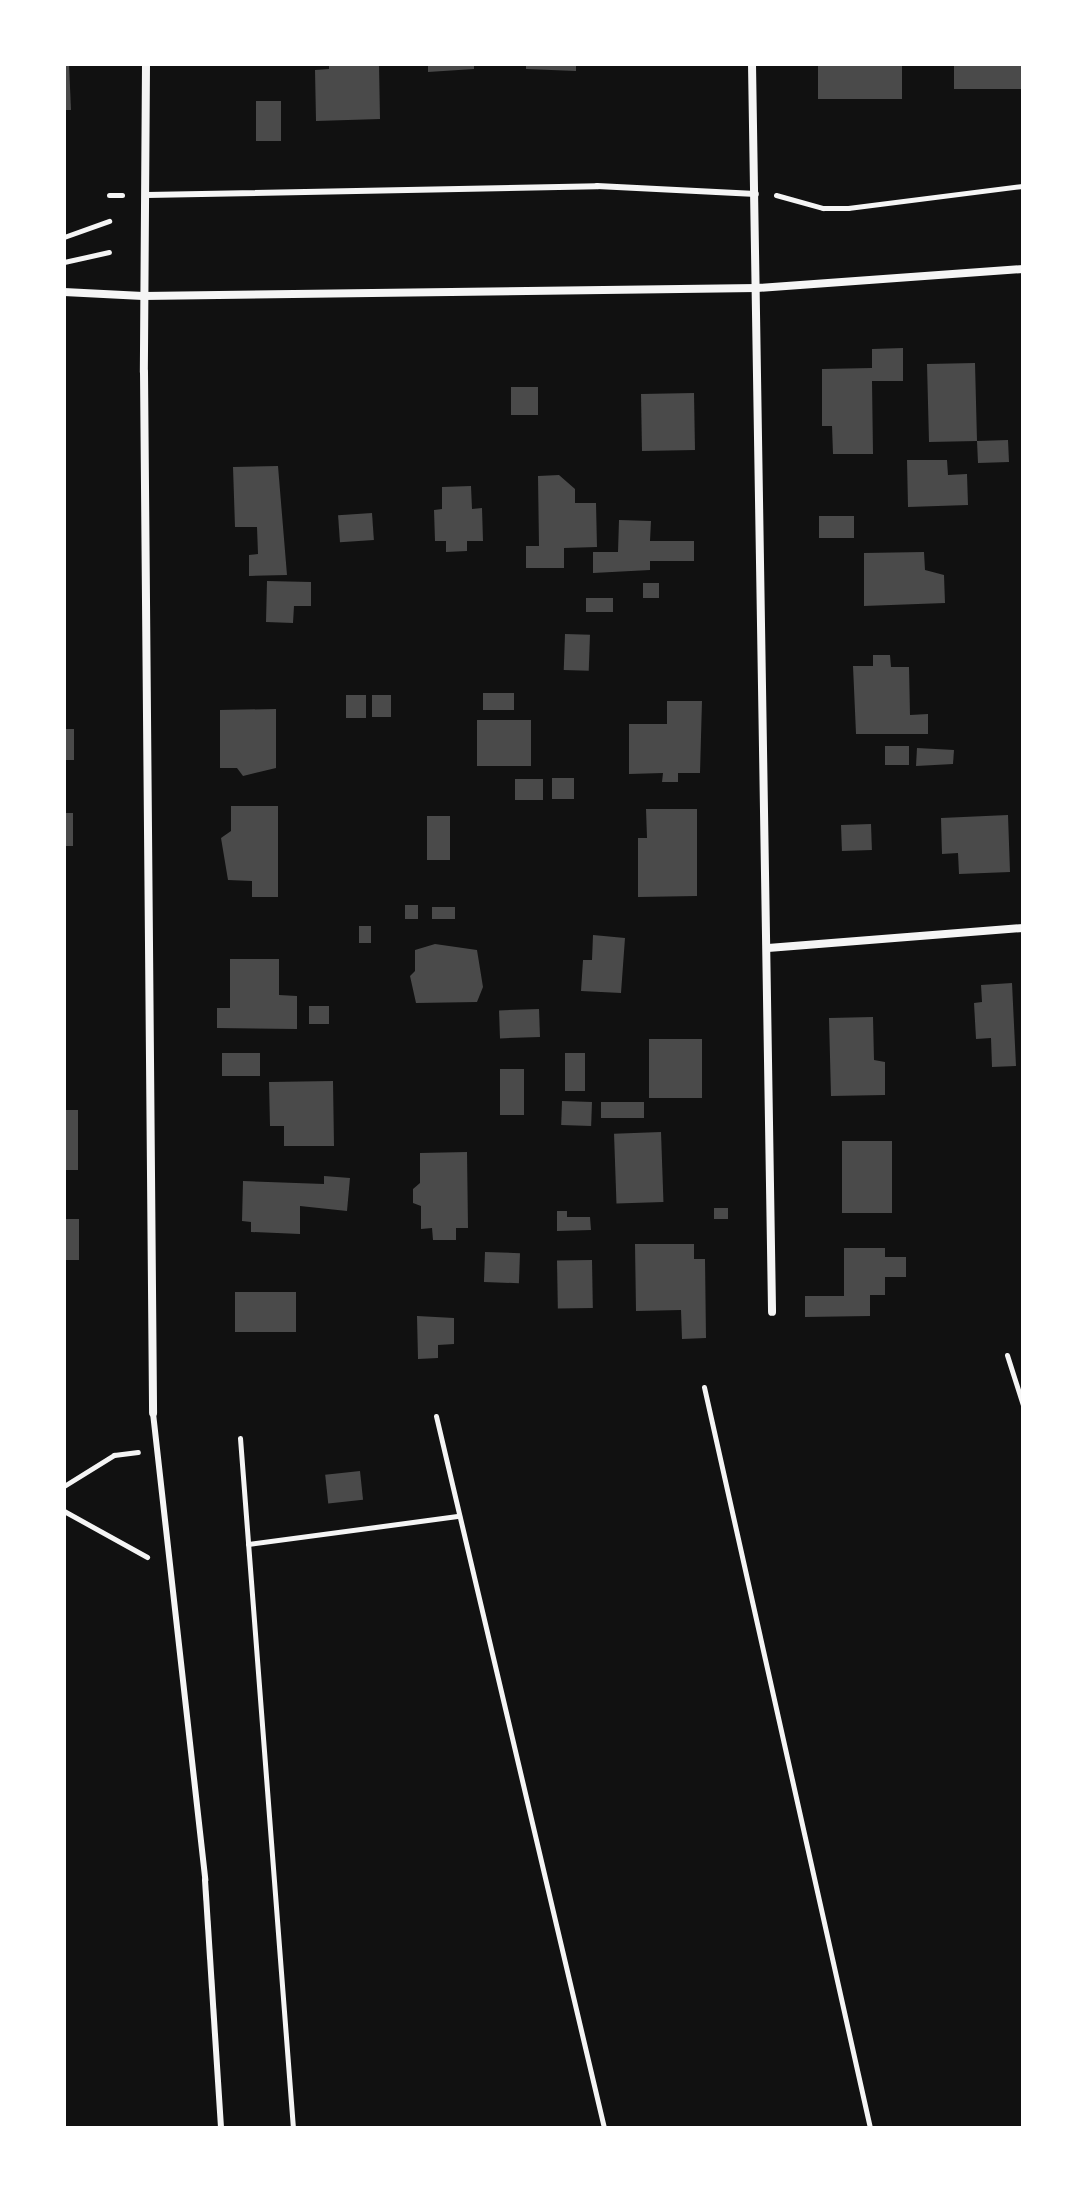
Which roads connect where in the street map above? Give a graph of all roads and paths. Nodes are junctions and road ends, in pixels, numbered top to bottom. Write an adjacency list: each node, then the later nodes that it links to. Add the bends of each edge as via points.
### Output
1 (146, 64): 5 (street)
2 (752, 64): 4 (street)
3 (1023, 186): 4 (path, via 848,208)
4 (756, 194): 5 (lane, via 582,186); 11 (street)
5 (147, 195): 13 (street)
6 (109, 221): 7 (path)
7 (64, 237)
8 (109, 252): 9 (path)
9 (64, 262)
10 (1023, 269): 11 (street)
11 (757, 288): 13 (street); 15 (street)
12 (64, 292): 13 (street)
13 (143, 296): 20 (street)
14 (1023, 928): 15 (street)
15 (768, 948): 16 (street)
16 (772, 1312)
17 (1007, 1355): 19 (path)
18 (704, 1387): 32 (path)
19 (1023, 1405)
20 (153, 1413): 23 (lane)
21 (436, 1416): 26 (path)
22 (240, 1438): 27 (path)
23 (158, 1451): 24 (path, via 114,1455); 28 (lane)
24 (64, 1486)
25 (64, 1511): 28 (path)
26 (459, 1516): 27 (path); 31 (path)
27 (248, 1544): 30 (path)
28 (174, 1573): 29 (lane, via 205,1880)
29 (221, 2128)
30 (293, 2128)
31 (604, 2128)
32 (870, 2128)

